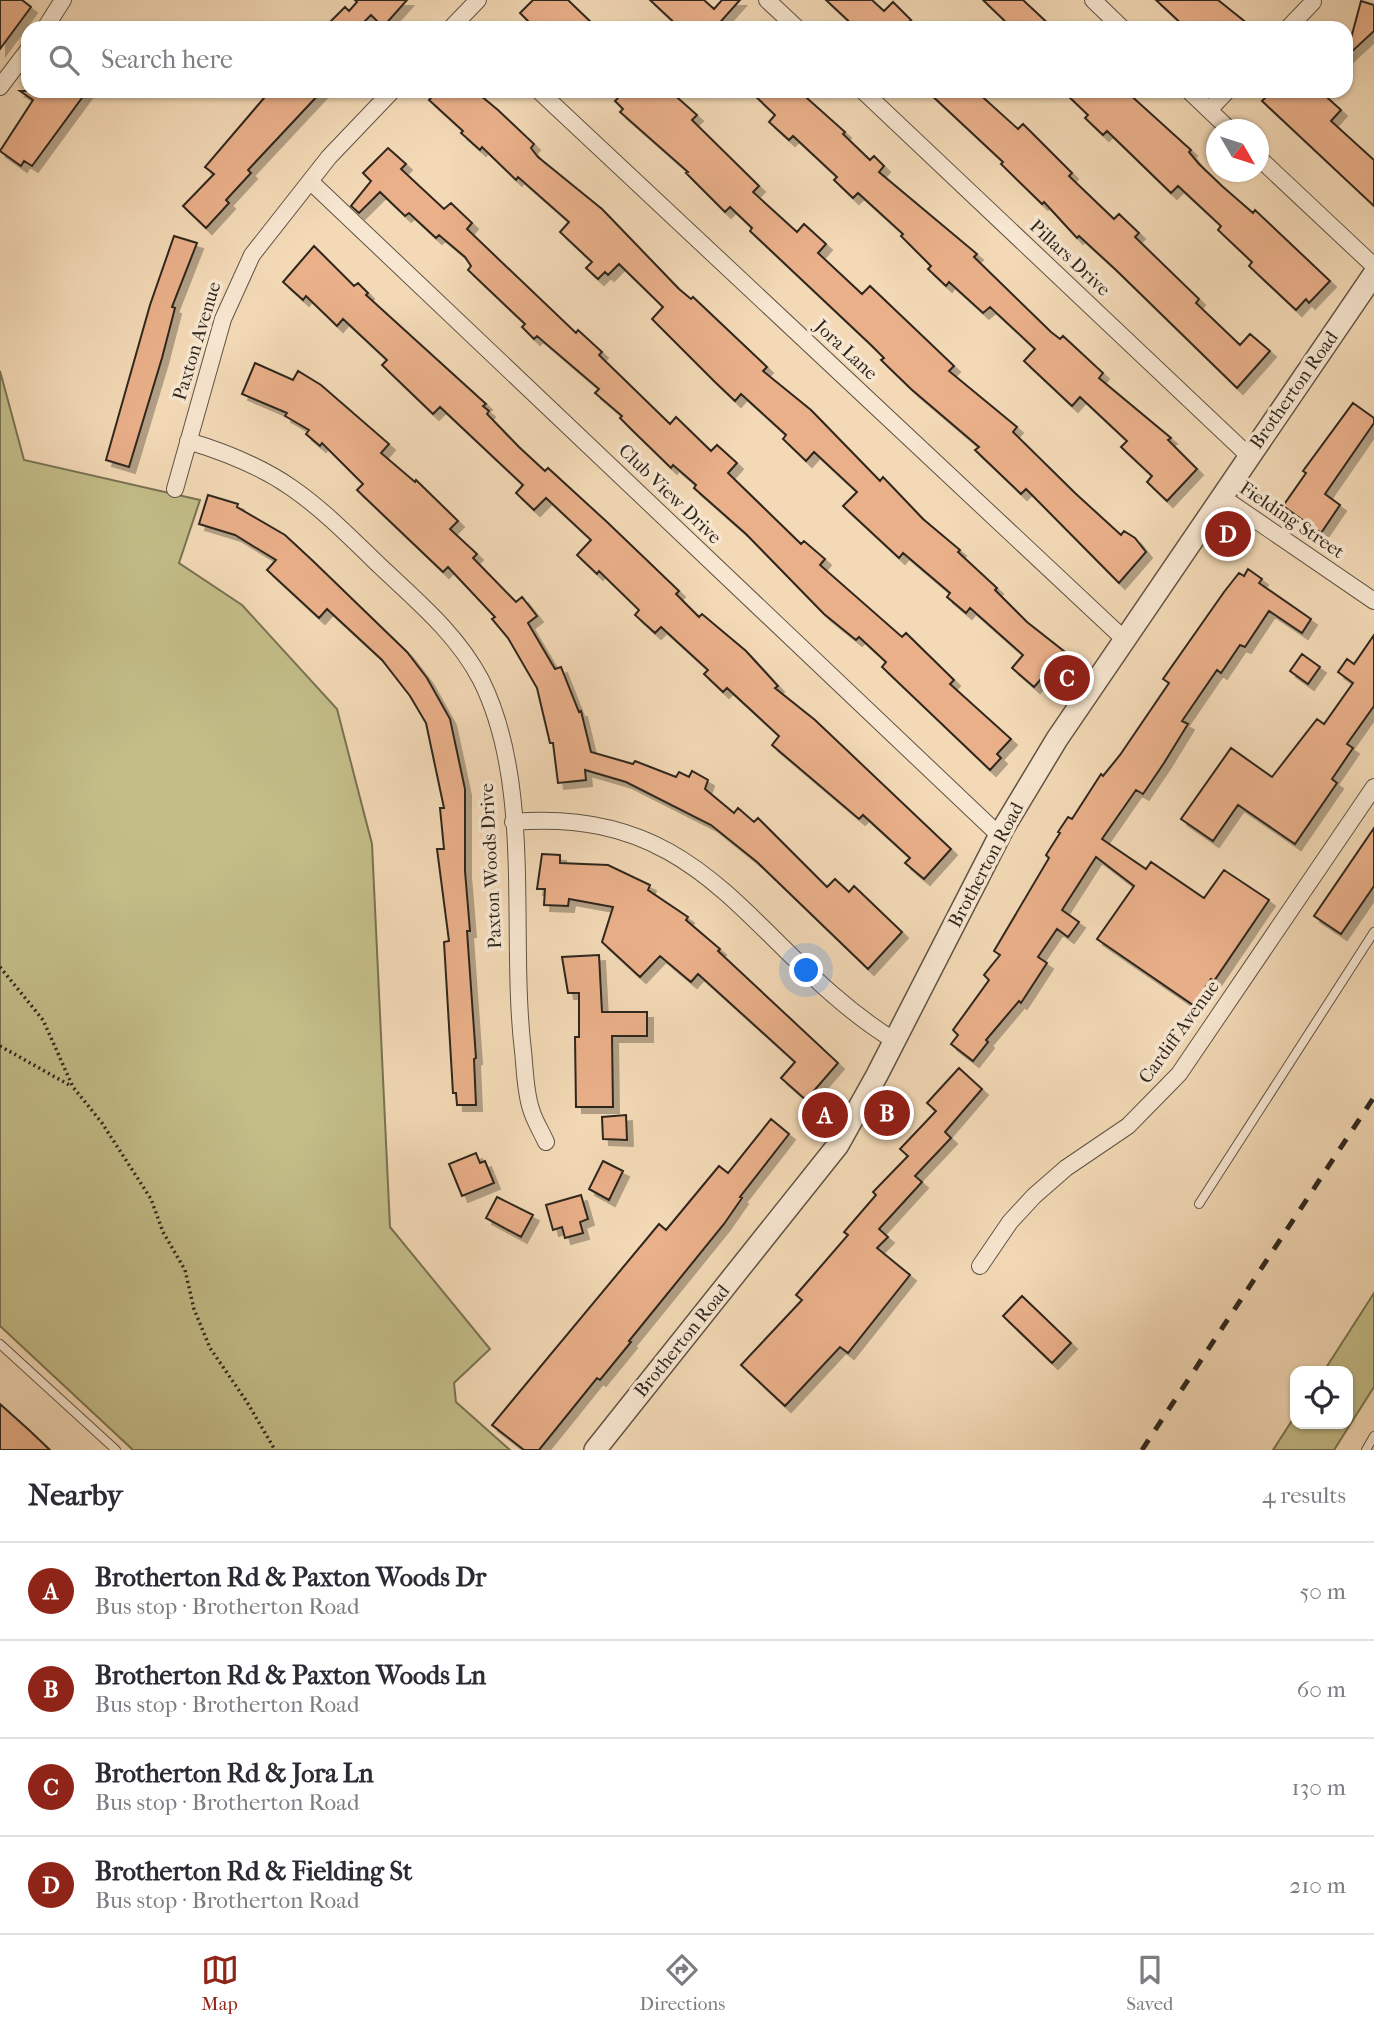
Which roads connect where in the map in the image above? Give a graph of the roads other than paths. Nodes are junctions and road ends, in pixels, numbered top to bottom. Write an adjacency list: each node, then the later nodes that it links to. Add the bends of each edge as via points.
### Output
1 (63, 0): 6 (street)
2 (478, 0): 7 (street)
3 (767, 0): 8 (street)
4 (1093, 0): 9 (street)
5 (1313, 2): 10 (street)
6 (50, 21)
7 (464, 21)
8 (790, 21)
9 (1115, 21)
10 (1295, 21)
11 (21, 59): 12 (street)
12 (0, 87)
13 (385, 98): 21 (street, Paxton Avenue)
14 (546, 98): 29 (street, Jora Lane)
15 (870, 98): 25 (street, Pillars Drive)
16 (1196, 98): 18 (street)
17 (1220, 98): 18 (street)
18 (1209, 110): 19 (street)
19 (1218, 119)
20 (1269, 167): 22 (street)
21 (311, 182): 24 (street, Paxton Avenue, via 279,216 234,288); 32 (street, Club View Drive)
22 (1374, 266)
23 (1374, 274): 25 (street, Brotherton Road)
24 (188, 441): 26 (street, Paxton Avenue); 31 (street, Paxton Woods Drive, via 233,454 284,480 315,503 450,634 481,681 495,715 505,751)
25 (1249, 456): 27 (street, Brotherton Road)
26 (175, 489)
27 (1222, 498): 28 (street, Fielding Street); 29 (street, Brotherton Road)
28 (1374, 601)
29 (1124, 639): 32 (street, Brotherton Road)
30 (1374, 787): 37 (street, Cardiff Avenue, via 1179,1073 1128,1126 1034,1196)
31 (513, 822): 34 (street, via 568,820 614,828 681,857 710,878 846,1007); 35 (street, Paxton Woods Drive, via 518,1006 530,1108)
32 (1000, 836): 34 (street, Brotherton Road)
33 (1374, 932): 36 (lane)
34 (895, 1041): 41 (street, Brotherton Road, via 838,1145)
35 (546, 1142)
36 (1199, 1204)
37 (980, 1266)
38 (0, 1343): 40 (lane)
39 (1374, 1436): 42 (lane)
40 (116, 1450)
41 (595, 1450)
42 (1366, 1450)

